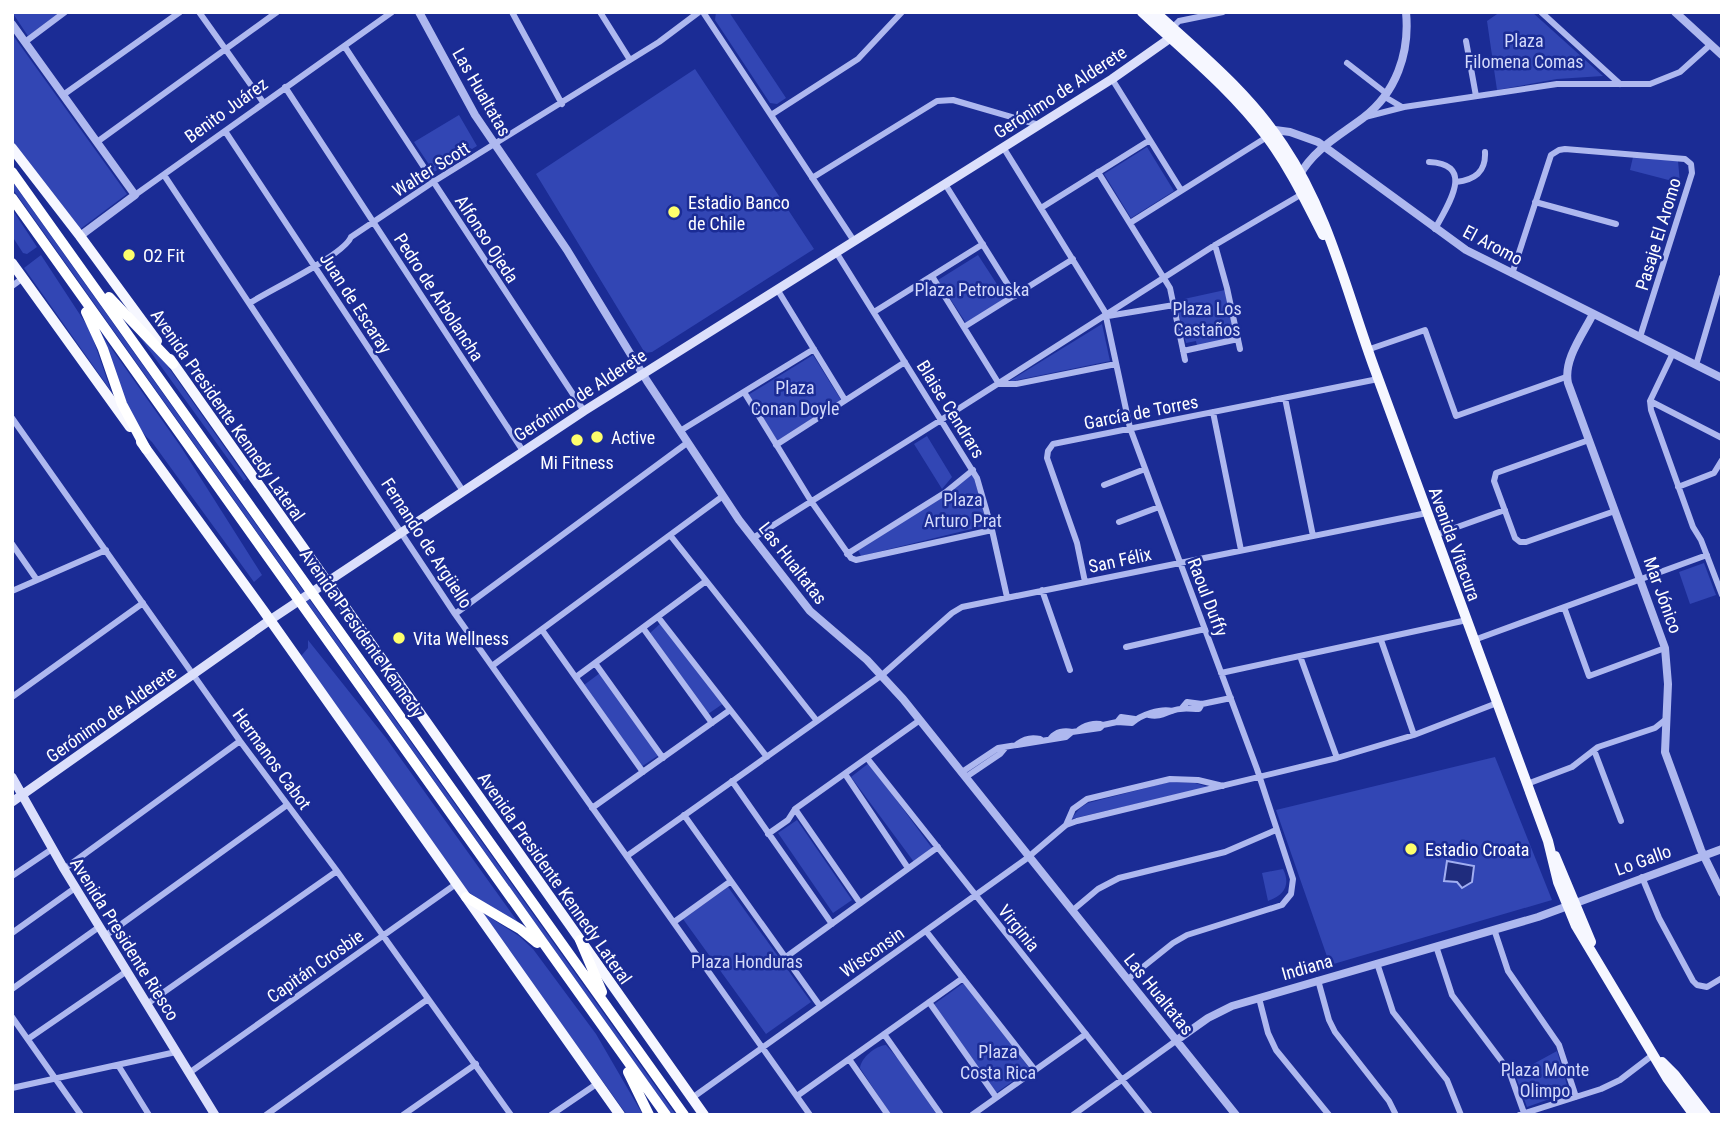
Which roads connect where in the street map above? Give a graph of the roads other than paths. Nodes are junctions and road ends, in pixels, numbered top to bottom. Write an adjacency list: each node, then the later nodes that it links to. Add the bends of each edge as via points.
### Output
1 (65, 12): 19 (street)
2 (180, 12): 30 (street)
3 (199, 12): 23 (street)
4 (277, 12): 23 (street)
5 (393, 12): 22 (street, Benito Juárez)
6 (419, 12): 45 (street, Las Hualtatas)
7 (512, 12): 34 (street)
8 (600, 12): 25 (street)
9 (701, 12): 25 (street, Walter Scott); 36 (street)
10 (902, 12): 36 (street, via 858,59)
11 (1142, 12): 18 (main road, Avenida Vitacura)
12 (1155, 12): 18 (main road, Avenida Vitacura)
13 (1223, 12): 18 (street, via 1179,21)
14 (1406, 12): 31 (street, via 1404,54)
15 (1541, 12): 28 (street)
16 (1675, 12): 21 (street)
17 (12, 24): 19 (street)
18 (1174, 33): 27 (main road, Gerónimo de Alderete); 41 (main road, Avenida Vitacura, via 1239,90)
19 (25, 41): 30 (street)
20 (1466, 41): 32 (street)
21 (1710, 45): 24 (street); 28 (street, via 1673,76 1650,84)
22 (345, 47): 29 (street, Benito Juárez); 56 (street, Alfonso Ojeda)
23 (226, 50): 33 (street); 44 (street)
24 (1722, 55)
25 (630, 60): 34 (street, Walter Scott)
26 (1347, 63): 31 (street)
27 (1112, 79): 39 (main road, Gerónimo de Alderete); 43 (street)
28 (1622, 85): 32 (street, via 1557,84)
29 (285, 87): 33 (street, Benito Juárez); 65 (street, Pedro de Arbolancha)
30 (63, 95): 44 (street)
31 (1386, 95): 35 (street); 37 (street)
32 (1476, 96): 35 (street)
33 (263, 102): 40 (street, Benito Juárez)
34 (562, 104): 45 (street, Walter Scott)
35 (1404, 107): 37 (street)
36 (771, 115): 54 (street)
37 (1364, 117): 46 (street)
38 (1017, 120): 39 (street); 42 (street); 54 (street, via 953,100 937,101)
39 (1039, 125): 42 (main road, Gerónimo de Alderete)
40 (225, 131): 53 (street, Benito Juárez); 79 (street, Juan de Escaray)
41 (1267, 131): 46 (street, El Aromo, via 1300,135); 55 (main road, Avenida Vitacura); 59 (street)
42 (1027, 132): 47 (main road, Gerónimo de Alderete)
43 (1150, 140): 52 (street); 59 (street)
44 (97, 142): 61 (street)
45 (495, 146): 56 (street, Walter Scott); 106 (street, Las Hualtatas, via 562,242)
46 (1324, 146): 55 (street); 68 (street, El Aromo)
47 (1003, 147): 58 (main road, Gerónimo de Alderete); 64 (street, Raoul Duffy)
48 (12, 148): 69 (main road, Avenida Presidente Kennedy Lateral)
49 (1485, 152): 57 (street, via 1479,175)
50 (1429, 162): 57 (street, via 1444,164)
51 (12, 169): 76 (highway, Avenida Presidente Kennedy)
52 (1098, 172): 64 (street); 66 (street)
53 (164, 175): 61 (street, Benito Juárez); 88 (street, Fernando de Argüello)
54 (812, 178): 70 (street)
55 (1298, 178): 60 (main road, Avenida Vitacura); 74 (main road, Avenida Vitacura, via 1323,218)
56 (433, 182): 65 (street, Walter Scott); 115 (street, Alfonso Ojeda)
57 (1456, 182): 68 (street)
58 (945, 184): 70 (main road, Gerónimo de Alderete); 71 (street)
59 (1181, 190): 66 (street)
60 (1302, 194): 72 (street); 74 (main road, Avenida Vitacura)
61 (135, 195): 69 (street, Benito Juárez)
62 (12, 198): 77 (highway, Avenida Presidente Kennedy)
63 (1535, 202): 67 (street); 80 (street, Pasaje El Aromo); 94 (street, Pasaje El Aromo, via 1550,155 1559,150 1678,157 1692,164)
64 (1041, 208): 75 (street, Raoul Duffy)
65 (373, 222): 79 (street, Walter Scott); 126 (street, Pedro de Arbolancha)
66 (1130, 223): 84 (street)
67 (1616, 224)
68 (1435, 229): 80 (street, El Aromo)
69 (80, 236): 103 (main road, Avenida Presidente Kennedy Lateral)
70 (854, 241): 73 (main road, Gerónimo de Alderete)
71 (983, 244): 81 (street); 87 (street)
72 (1215, 246): 84 (street); 95 (street)
73 (836, 252): 86 (main road, Gerónimo de Alderete); 90 (street, Blaise Cendrars)
74 (1335, 257): 98 (main road, Avenida Vitacura)
75 (1073, 259): 87 (street); 92 (street, Raoul Duffy)
76 (76, 260): 103 (highway); 261 (highway, Avenida Presidente Kennedy)
77 (57, 261): 125 (highway, via 95,328 122,404); 247 (highway, Avenida Presidente Kennedy)
78 (12, 263): 83 (main road)
79 (314, 266): 88 (street, Walter Scott); 132 (street, Juan de Escaray)
80 (1512, 274): 91 (street, El Aromo)
81 (932, 276): 90 (street); 93 (street)
82 (1722, 277): 105 (street)
83 (23, 278): 85 (street); 125 (main road)
84 (1165, 279): 89 (street); 92 (street)
85 (12, 286)
86 (777, 289): 96 (street); 106 (main road, Gerónimo de Alderete)
87 (1015, 296): 93 (street)
88 (250, 303): 141 (street, Fernando de Argüello)
89 (1174, 305): 92 (street); 99 (street)
90 (874, 312): 102 (street, Blaise Cendrars)
91 (1593, 314): 94 (street, El Aromo); 107 (street)
92 (1106, 316): 104 (street, Raoul Duffy); 110 (street)
93 (964, 327): 110 (street)
94 (1640, 337): 100 (street, El Aromo)
95 (1238, 339): 97 (street); 99 (street)
96 (814, 349): 111 (street); 113 (street)
97 (1240, 349)
98 (1367, 350): 107 (street, via 1425,330 1456,416); 109 (main road, Avenida Vitacura)
99 (1183, 351): 101 (street)
100 (1673, 354): 105 (street, El Aromo); 114 (street)
101 (1185, 360)
102 (905, 362): 113 (street); 118 (street, Blaise Cendrars)
103 (173, 363): 156 (main road, Avenida Presidente Kennedy Lateral)
104 (1116, 364): 110 (street); 119 (street, Raoul Duffy)
105 (1696, 365): 108 (street, El Aromo)
106 (642, 373): 115 (main road, Gerónimo de Alderete); 120 (street, Las Hualtatas)
107 (1566, 377): 122 (street, Mar Jónico)
108 (1722, 378)
109 (1378, 379): 112 (street, García de Torres); 138 (main road, Avenida Vitacura)
110 (999, 384): 118 (street)
111 (744, 392): 120 (street); 124 (street)
112 (1285, 398): 116 (street, García de Torres); 144 (street)
113 (845, 400): 124 (street)
114 (1650, 401): 121 (street); 131 (street)
115 (584, 411): 126 (main road, Gerónimo de Alderete)
116 (1213, 412): 119 (street, García de Torres); 148 (street)
117 (12, 418): 147 (street, Hermanos Cabot)
118 (941, 421): 129 (street, Blaise Cendrars); 134 (street)
119 (1130, 428): 128 (street, Raoul Duffy); 155 (street, García de Torres, via 1055,443 1048,451)
120 (680, 431): 123 (street, Las Hualtatas)
121 (1722, 438)
122 (1589, 440): 136 (street, via 1496,474 1494,481); 137 (street, Mar Jónico)
123 (687, 443): 133 (street, Las Hualtatas); 163 (street)
124 (776, 445): 134 (street)
125 (146, 449): 165 (main road)
126 (523, 451): 132 (main road, Gerónimo de Alderete)
127 (1722, 460): 131 (street, via 1714,473)
128 (1145, 469): 130 (street); 135 (street, Raoul Duffy)
129 (973, 470): 140 (street, Blaise Cendrars); 149 (street)
130 (1104, 485)
131 (1678, 487): 150 (street)
132 (463, 491): 141 (main road, Gerónimo de Alderete)
133 (723, 496): 142 (street); 145 (street, Las Hualtatas)
134 (811, 501): 145 (street); 149 (street)
135 (1159, 507): 139 (street); 151 (street, Raoul Duffy)
136 (1505, 510): 137 (street, via 1515,538 1523,542); 143 (street)
137 (1615, 511): 153 (street, Mar Jónico)
138 (1427, 513): 143 (main road, Avenida Vitacura); 144 (street, San Félix)
139 (1119, 522)
140 (992, 530): 149 (street, via 856,560); 160 (street, Blaise Cendrars)
141 (401, 532): 156 (main road, Gerónimo de Alderete); 163 (street, Fernando de Argüello)
142 (670, 535): 154 (street); 169 (street)
143 (1435, 535): 166 (main road, Avenida Vitacura)
144 (1312, 536): 148 (street, San Félix)
145 (752, 538): 180 (street, Las Hualtatas, via 810,611)
146 (12, 544): 152 (street)
147 (106, 550): 152 (street); 161 (street, Hermanos Cabot)
148 (1241, 550): 151 (street, San Félix)
149 (846, 554)
150 (1707, 555): 153 (street); 159 (street)
151 (1180, 562): 155 (street, San Félix); 168 (street, Raoul Duffy)
152 (37, 580): 158 (street)
153 (1640, 580): 162 (street); 173 (street, Mar Jónico)
154 (706, 581): 164 (street); 188 (street)
155 (1085, 582): 157 (street, San Félix)
156 (323, 584): 165 (main road, Gerónimo de Alderete); 244 (main road, Avenida Presidente Kennedy Lateral)
157 (1042, 590): 160 (street, San Félix); 177 (street)
158 (12, 591)
159 (1722, 595)
160 (1007, 597): 180 (street, San Félix, via 952,613)
161 (144, 603): 179 (street, Hermanos Cabot); 182 (street)
162 (1564, 607): 171 (street); 173 (street, via 1589,676)
163 (455, 614): 176 (street, Fernando de Argüello)
164 (658, 617): 167 (street); 185 (street)
165 (270, 620): 179 (main road, Gerónimo de Alderete); 229 (main road)
166 (1467, 620): 170 (street); 171 (main road, Avenida Vitacura)
167 (643, 628): 175 (street); 189 (street)
168 (1205, 629): 172 (street); 178 (street, Raoul Duffy)
169 (542, 630): 176 (street); 181 (street)
170 (1381, 640): 174 (street); 192 (street)
171 (1474, 640): 184 (main road, Avenida Vitacura)
172 (1126, 647)
173 (1665, 648): 187 (street, Mar Jónico)
174 (1300, 656): 178 (street); 198 (street)
175 (595, 663): 181 (street); 196 (street)
176 (492, 666): 210 (street, Fernando de Argüello)
177 (1070, 670)
178 (1222, 673): 183 (street, Raoul Duffy)
179 (195, 675): 193 (street, Hermanos Cabot); 207 (main road, Gerónimo de Alderete)
180 (882, 675): 186 (street, Las Hualtatas); 188 (street, San Félix)
181 (576, 677): 199 (street)
182 (12, 697)
183 (1231, 698): 201 (street, via 1202,704 1199,709 1172,710 1132,723 1117,722 991,752); 202 (street, Raoul Duffy)
184 (1497, 704): 192 (street, Wisconsin); 205 (main road, Avenida Vitacura)
185 (730, 710): 189 (street); 195 (street)
186 (920, 720): 197 (street); 201 (street, Las Hualtatas)
187 (1665, 720): 190 (street); 191 (street, Mar Jónico)
188 (817, 721): 195 (street, San Félix)
189 (712, 723): 196 (street)
190 (1655, 728): 191 (street); 194 (street)
191 (1664, 733): 220 (street, Mar Jónico, via 1666,757)
192 (1414, 735): 198 (street, Wisconsin)
193 (240, 741): 209 (street, Hermanos Cabot); 224 (street)
194 (1594, 750): 205 (street, via 1572,767); 213 (street)
195 (767, 757): 204 (street, San Félix)
196 (663, 758): 199 (street)
197 (867, 758): 200 (street); 217 (street, Virginia)
198 (1337, 758): 202 (street, Wisconsin)
199 (643, 772): 210 (street)
200 (845, 774): 211 (street); 223 (street)
201 (964, 775): 222 (street, Las Hualtatas)
202 (1259, 776): 206 (street, Wisconsin); 215 (street, Raoul Duffy)
203 (12, 777): 207 (main road, Avenida Presidente Riesco)
204 (732, 781): 212 (street, San Félix); 216 (street)
205 (1527, 784): 235 (main road, Avenida Vitacura, via 1562,869)
206 (1225, 786): 214 (street, Wisconsin); 214 (street, Wisconsin, via 1185,778 1087,799 1073,809)
207 (22, 795): 208 (main road, Gerónimo de Alderete); 218 (main road, Avenida Presidente Riesco)
208 (12, 802)
209 (287, 805): 225 (street, Hermanos Cabot); 241 (street)
210 (592, 808): 221 (street, Fernando de Argüello)
211 (795, 809): 216 (street); 234 (street)
212 (684, 815): 221 (street, San Félix); 228 (street)
213 (1621, 821)
214 (1066, 825): 222 (street, Wisconsin)
215 (1276, 830): 236 (street, via 1225,852 1119,878); 252 (street, Raoul Duffy, via 1293,879 1286,902 1186,935)
216 (768, 834): 238 (street)
217 (938, 847): 223 (street); 232 (street, Virginia)
218 (52, 849): 224 (main road, Avenida Presidente Riesco); 226 (street)
219 (1722, 849): 220 (street, Lo Gallo)
220 (1703, 855): 227 (street, Lo Gallo); 231 (street, Mar Jónico)
221 (626, 856): 237 (street, Fernando de Argüello)
222 (1030, 857): 232 (street, Wisconsin); 236 (street, Las Hualtatas)
223 (908, 868): 234 (street)
224 (64, 869): 230 (main road, Avenida Presidente Riesco)
225 (337, 870): 243 (street, Hermanos Cabot); 258 (street)
226 (12, 876)
227 (1642, 877): 235 (street, Lo Gallo); 251 (street, via 1693,981 1707,987)
228 (731, 881): 237 (street); 246 (street)
229 (456, 884): 233 (main road); 243 (street, Capitán Crosbie)
230 (75, 888): 241 (main road, Avenida Presidente Riesco); 242 (street)
231 (1722, 894)
232 (975, 896): 240 (street, Wisconsin); 263 (street, Virginia)
233 (466, 897): 247 (highway, via 520,929); 277 (main road)
234 (860, 903): 238 (street)
235 (1571, 904): 239 (street, Indiana); 269 (main road, Avenida Vitacura, via 1595,956)
236 (1073, 910): 252 (street, Las Hualtatas)
237 (674, 922): 267 (street, Fernando de Argüello)
238 (832, 924): 246 (street)
239 (1494, 929): 245 (street, Indiana); 281 (street, via 1508,971 1559,1045)
240 (926, 931): 250 (street); 259 (street, Wisconsin)
241 (102, 932): 249 (main road, Avenida Presidente Riesco); 254 (street)
242 (12, 933)
243 (383, 935): 256 (street, Hermanos Cabot); 274 (street, Capitán Crosbie)
244 (580, 940): 261 (highway); 282 (main road, Avenida Presidente Kennedy Lateral)
245 (1436, 946): 248 (street, Indiana); 283 (street, via 1452,995 1509,1071)
246 (786, 957): 259 (street)
247 (556, 962): 266 (highway, Avenida Presidente Kennedy)
248 (1377, 963): 253 (street, Indiana); 305 (street, via 1393,1012 1447,1080)
249 (127, 971): 258 (main road, Avenida Presidente Riesco); 264 (street)
250 (962, 978): 257 (street); 273 (street)
251 (1722, 978)
252 (1128, 979): 265 (street, Las Hualtatas)
253 (1318, 980): 255 (street, Indiana); 304 (street, via 1331,1026)
254 (12, 989)
255 (1259, 998): 265 (street, Indiana, via 1217,1013); 303 (street, via 1276,1050)
256 (428, 999): 271 (street, Hermanos Cabot); 287 (street)
257 (929, 1002): 262 (street); 280 (street)
258 (147, 1004): 268 (main road, Avenida Presidente Riesco)
259 (820, 1006): 267 (street, Wisconsin)
260 (12, 1017): 264 (street)
261 (616, 1020): 294 (highway, Avenida Presidente Kennedy)
262 (884, 1034): 270 (street); 298 (street)
263 (1086, 1034): 273 (street); 276 (street, Virginia)
264 (28, 1039): 275 (street)
265 (1177, 1041): 276 (street, Indiana); 302 (street, Las Hualtatas)
266 (613, 1042): 292 (highway); 293 (highway, Avenida Presidente Kennedy)
267 (762, 1047): 279 (street, Fernando de Argüello); 282 (street, Wisconsin)
268 (176, 1052): 272 (street); 274 (main road, Avenida Presidente Riesco)
269 (1654, 1054): 281 (street, via 1612,1084); 306 (main road, Avenida Vitacura); 307 (main road, Avenida Vitacura)
270 (849, 1059): 279 (street); 297 (street)
271 (476, 1064): 288 (street); 289 (street, Hermanos Cabot)
272 (118, 1065): 275 (street); 285 (street)
273 (1035, 1070): 280 (street)
274 (189, 1073): 286 (main road, Avenida Presidente Riesco)
275 (55, 1079): 278 (street); 284 (street)
276 (1122, 1079): 300 (street, Indiana); 301 (street, Virginia)
277 (598, 1083): 290 (street); 291 (main road)
278 (12, 1088)
279 (797, 1096): 296 (street, Fernando de Argüello)
280 (996, 1097): 299 (street)
281 (1576, 1097): 283 (street)
282 (692, 1098): 295 (main road, Avenida Presidente Kennedy Lateral)
283 (1521, 1114)
284 (81, 1115)
285 (149, 1115)
286 (215, 1115)
287 (266, 1115)
288 (403, 1115)
289 (511, 1115)
290 (551, 1115)
291 (620, 1115)
292 (649, 1115)
293 (666, 1115)
294 (684, 1115)
295 (704, 1115)
296 (810, 1115)
297 (888, 1115)
298 (941, 1115)
299 (972, 1115)
300 (1073, 1115)
301 (1150, 1115)
302 (1236, 1115)
303 (1329, 1115)
304 (1396, 1115)
305 (1461, 1115)
306 (1694, 1115)
307 (1706, 1115)

